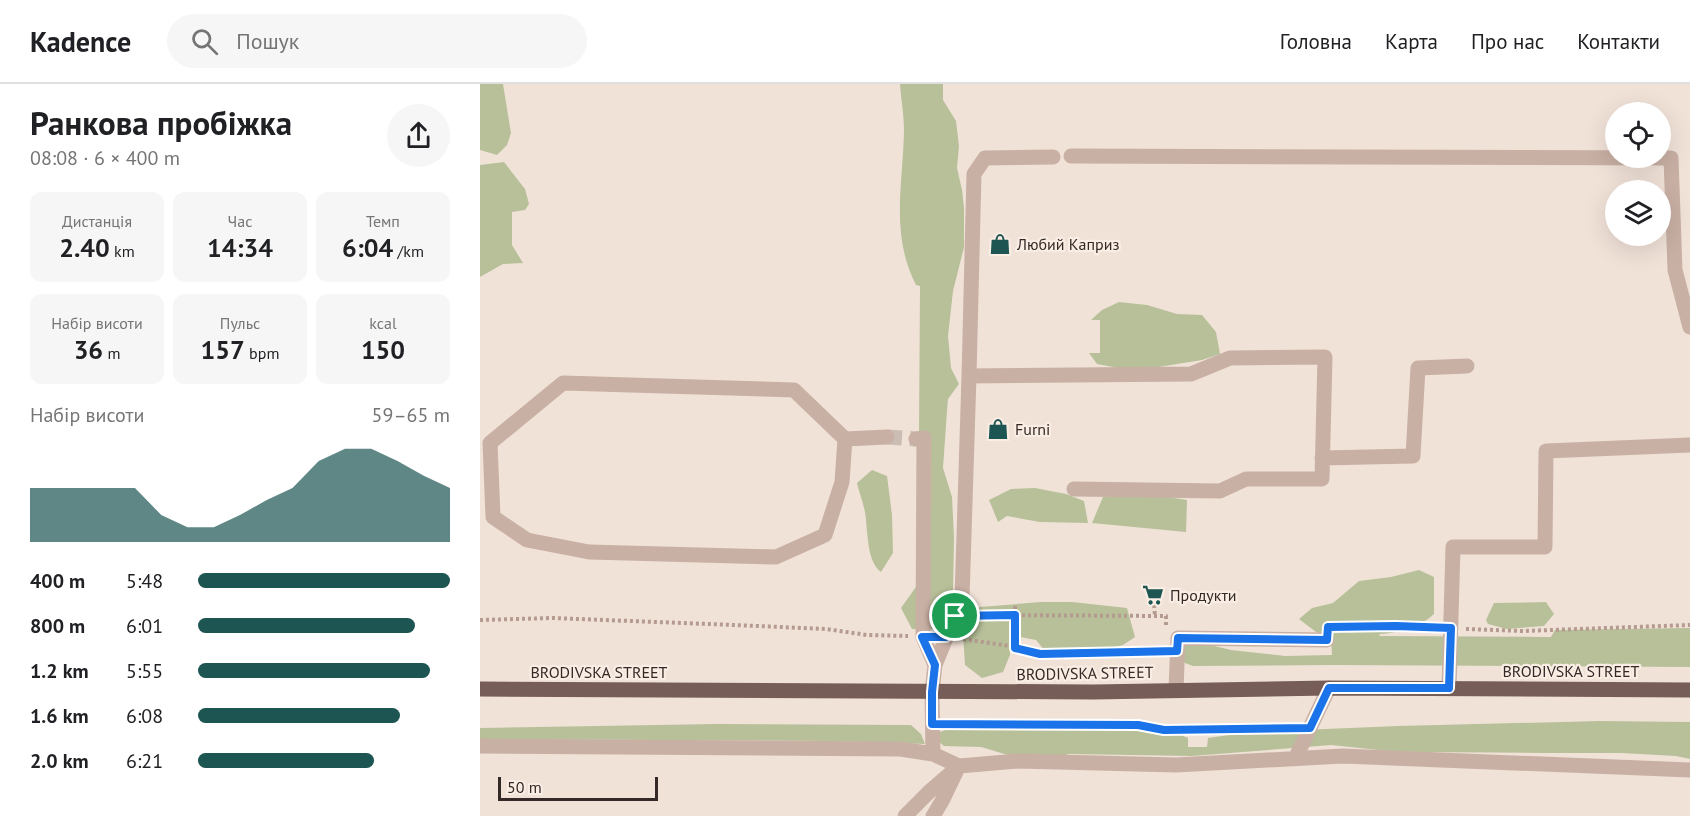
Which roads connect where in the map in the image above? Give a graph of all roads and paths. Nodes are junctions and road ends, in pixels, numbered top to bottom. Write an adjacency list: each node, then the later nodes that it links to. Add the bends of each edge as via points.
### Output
1 (1071, 156): 3 (street, via 1671,158 1675,270)
2 (1053, 157): 5 (street, via 985,158 974,174)
3 (1690, 327)
4 (1467, 366): 10 (street, via 1418,368 1413,456)
5 (969, 376): 10 (street, via 1191,374 1230,358 1324,357); 15 (street, via 962,599)
6 (886, 437): 7 (street)
7 (845, 439): 7 (street, via 794,390 563,382 490,443 493,517 527,540 589,552 776,557 825,535 842,483)
8 (916, 439): 21 (street, via 924,438)
9 (1690, 445): 19 (street, via 1546,451 1545,547 1453,547)
10 (1322, 458): 11 (street, via 1322,479 1246,479 1220,491)
11 (1074, 489)
12 (1154, 605): 16 (path)
13 (1015, 606): 14 (path)
14 (1015, 615): 15 (path); 16 (path); 24 (path)
15 (955, 616): 22 (street)
16 (1155, 616): 20 (path, via 1166,616)
17 (480, 620): 21 (path, via 553,618 826,629)
18 (1690, 625): 19 (path)
19 (1451, 628): 23 (path, via 1328,627); 28 (street)
20 (1166, 632)
21 (922, 637): 26 (street)
22 (946, 637): 24 (path); 26 (street)
23 (1327, 640): 25 (street, via 1178,638)
24 (1015, 648): 25 (path, via 1040,654)
25 (1177, 651): 30 (street)
26 (935, 665): 32 (street)
27 (1329, 688): 28 (main road, BRODIVSKA STREET); 30 (main road, BRODIVSKA STREET); 34 (street)
28 (1449, 688): 31 (main road, BRODIVSKA STREET)
29 (480, 689): 32 (main road, BRODIVSKA STREET)
30 (1176, 690): 32 (main road, BRODIVSKA STREET)
31 (1690, 690)
32 (932, 692): 33 (street)
33 (932, 724): 34 (path, via 1138,725 1164,730); 36 (street)
34 (1310, 728): 37 (street)
35 (480, 746): 36 (street, via 900,749)
36 (933, 754): 38 (street)
37 (1295, 759): 38 (street, via 1176,765 1018,761); 39 (street, via 1343,756)
38 (959, 766): 40 (street); 41 (street)
39 (1690, 770)
40 (905, 816)
41 (933, 816)

